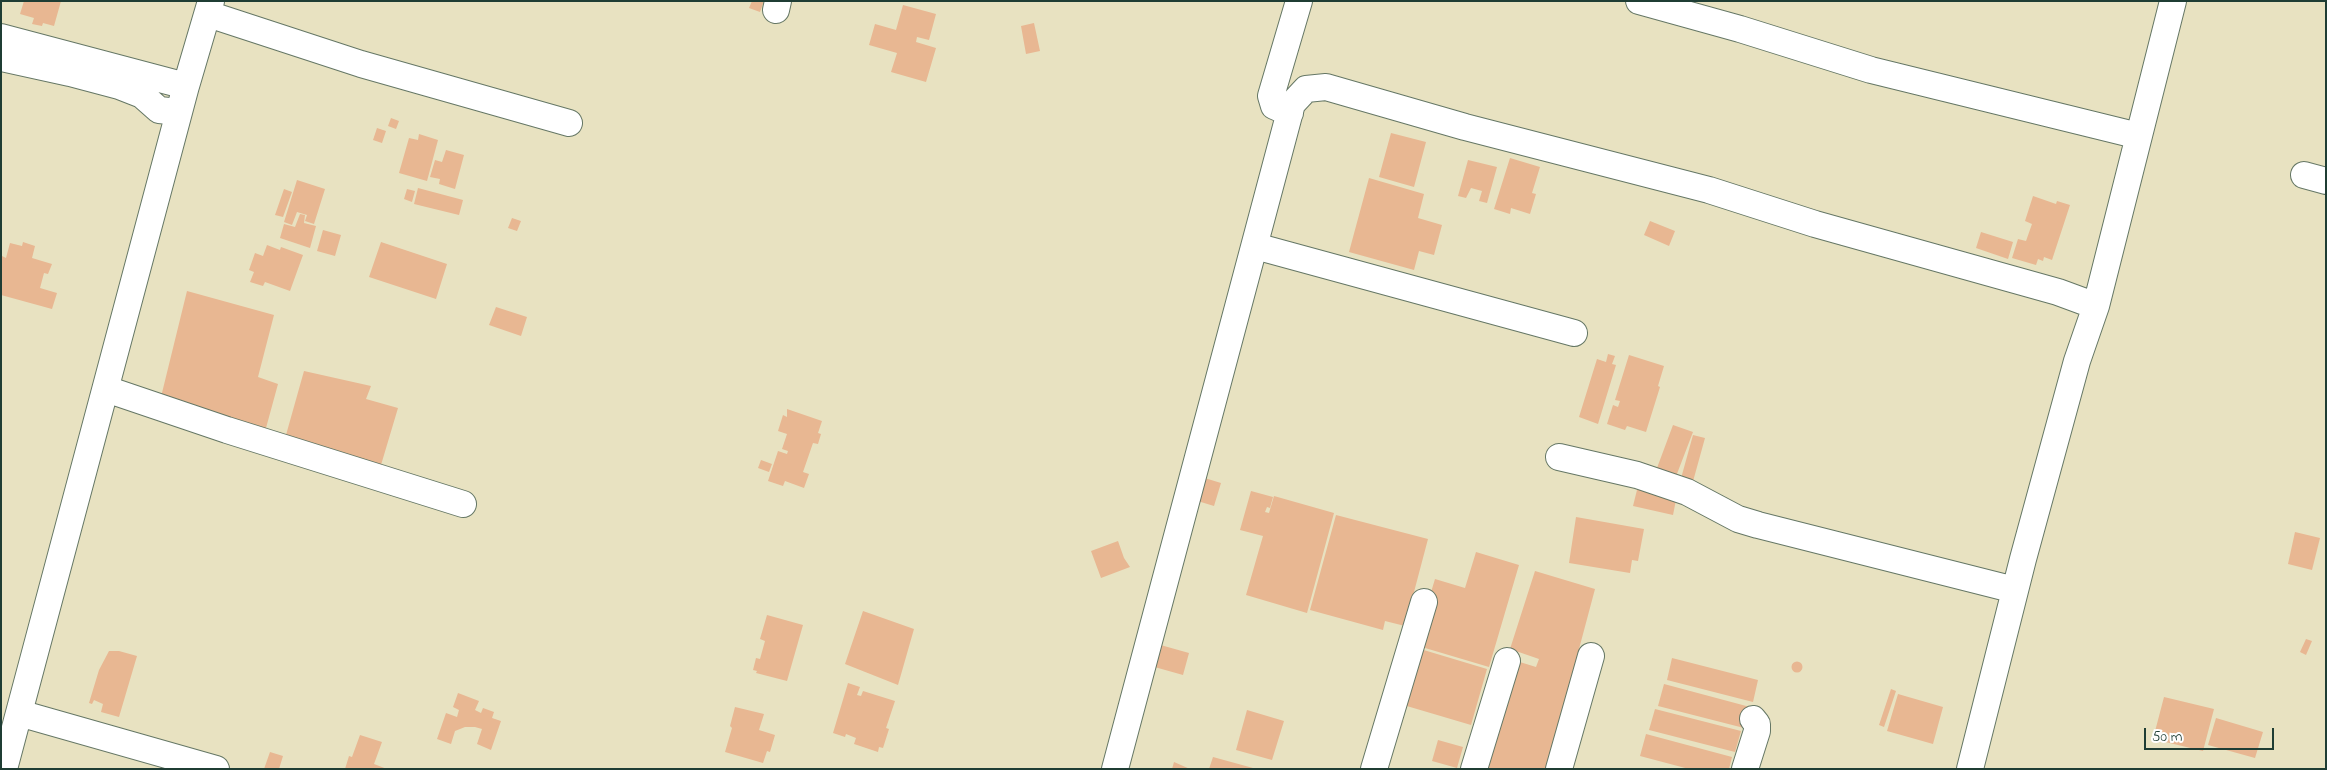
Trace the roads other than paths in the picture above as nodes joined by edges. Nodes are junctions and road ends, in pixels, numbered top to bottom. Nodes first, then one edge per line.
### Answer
1 (1298, 1) edge
2 (1639, 1) edge
3 (2173, 1) edge
4 (210, 8) edge
5 (1, 37) edge
6 (1, 58) edge
7 (186, 86) junction
8 (179, 112) junction
9 (1290, 113) junction
10 (569, 123) dead end
11 (2139, 136) junction
12 (1255, 246) junction
13 (2096, 306) junction
14 (1574, 333) dead end
15 (106, 389) junction
16 (1559, 457) dead end
17 (463, 504) dead end
18 (2015, 590) junction
19 (1424, 602) dead end
20 (1591, 656) dead end
21 (1507, 661) dead end
22 (19, 713) junction
23 (1753, 719) dead end
24 (4, 769) edge
25 (216, 769) edge
26 (1115, 769) edge
27 (1374, 769) edge
28 (1474, 769) edge
29 (1559, 769) edge
30 (1746, 769) edge
31 (1970, 769) edge

1 - 9 street
2 - 11 street
3 - 11 street
4 - 7 street
4 - 10 street
5 - 7 street
6 - 8 street
7 - 8 street
8 - 15 street
9 - 12 street
9 - 13 street
11 - 13 street
12 - 14 street
12 - 26 street
13 - 18 street
15 - 17 street
15 - 22 street
16 - 18 street
18 - 31 street
19 - 27 street
20 - 29 street
21 - 28 street
22 - 24 street
22 - 25 street
23 - 30 street

